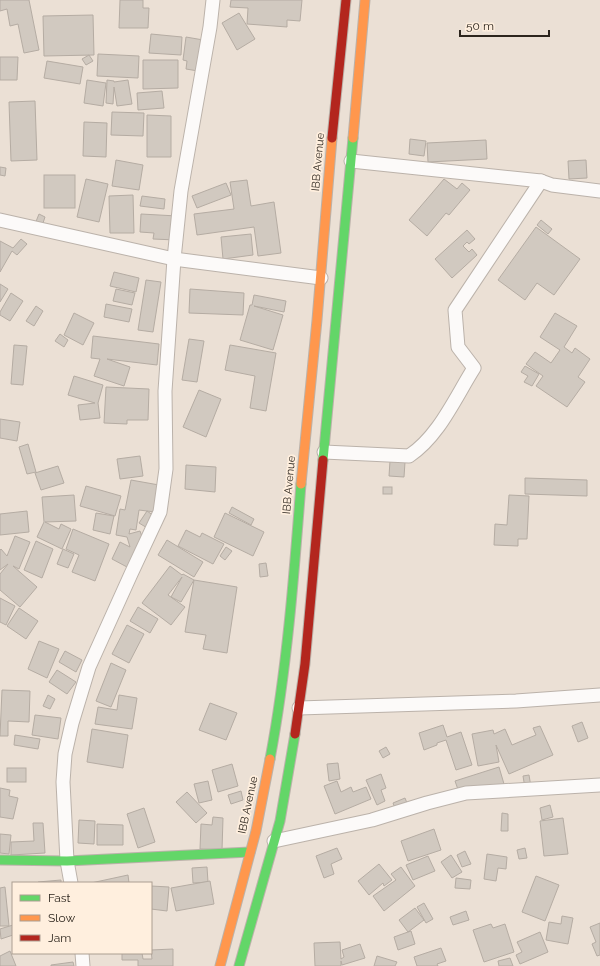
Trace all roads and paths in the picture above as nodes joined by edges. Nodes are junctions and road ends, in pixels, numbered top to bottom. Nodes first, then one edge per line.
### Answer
1 (213, 0) edge
2 (346, 0) edge
3 (365, 0) edge
4 (351, 161) junction
5 (541, 180) junction
6 (600, 191) edge
7 (0, 220) edge
8 (174, 259) junction
9 (321, 278) junction
10 (324, 452) junction
11 (600, 695) edge
12 (299, 708) junction
13 (600, 785) edge
14 (274, 841) junction
15 (250, 852) junction
16 (0, 860) edge
17 (67, 861) junction
18 (71, 882) edge
19 (82, 954) edge
20 (83, 966) edge
21 (220, 966) edge
22 (239, 966) edge

1 - 8 street
2 - 9 main road, IBB Avenue
3 - 4 main road
4 - 5 street
4 - 10 main road
5 - 6 street
5 - 10 street
7 - 8 street
8 - 9 street
8 - 17 street
9 - 15 main road, IBB Avenue
10 - 12 main road
11 - 12 street
12 - 14 main road
13 - 14 street
14 - 22 main road
15 - 17 main road
15 - 21 main road, IBB Avenue
16 - 17 main road
17 - 18 street
19 - 20 street

